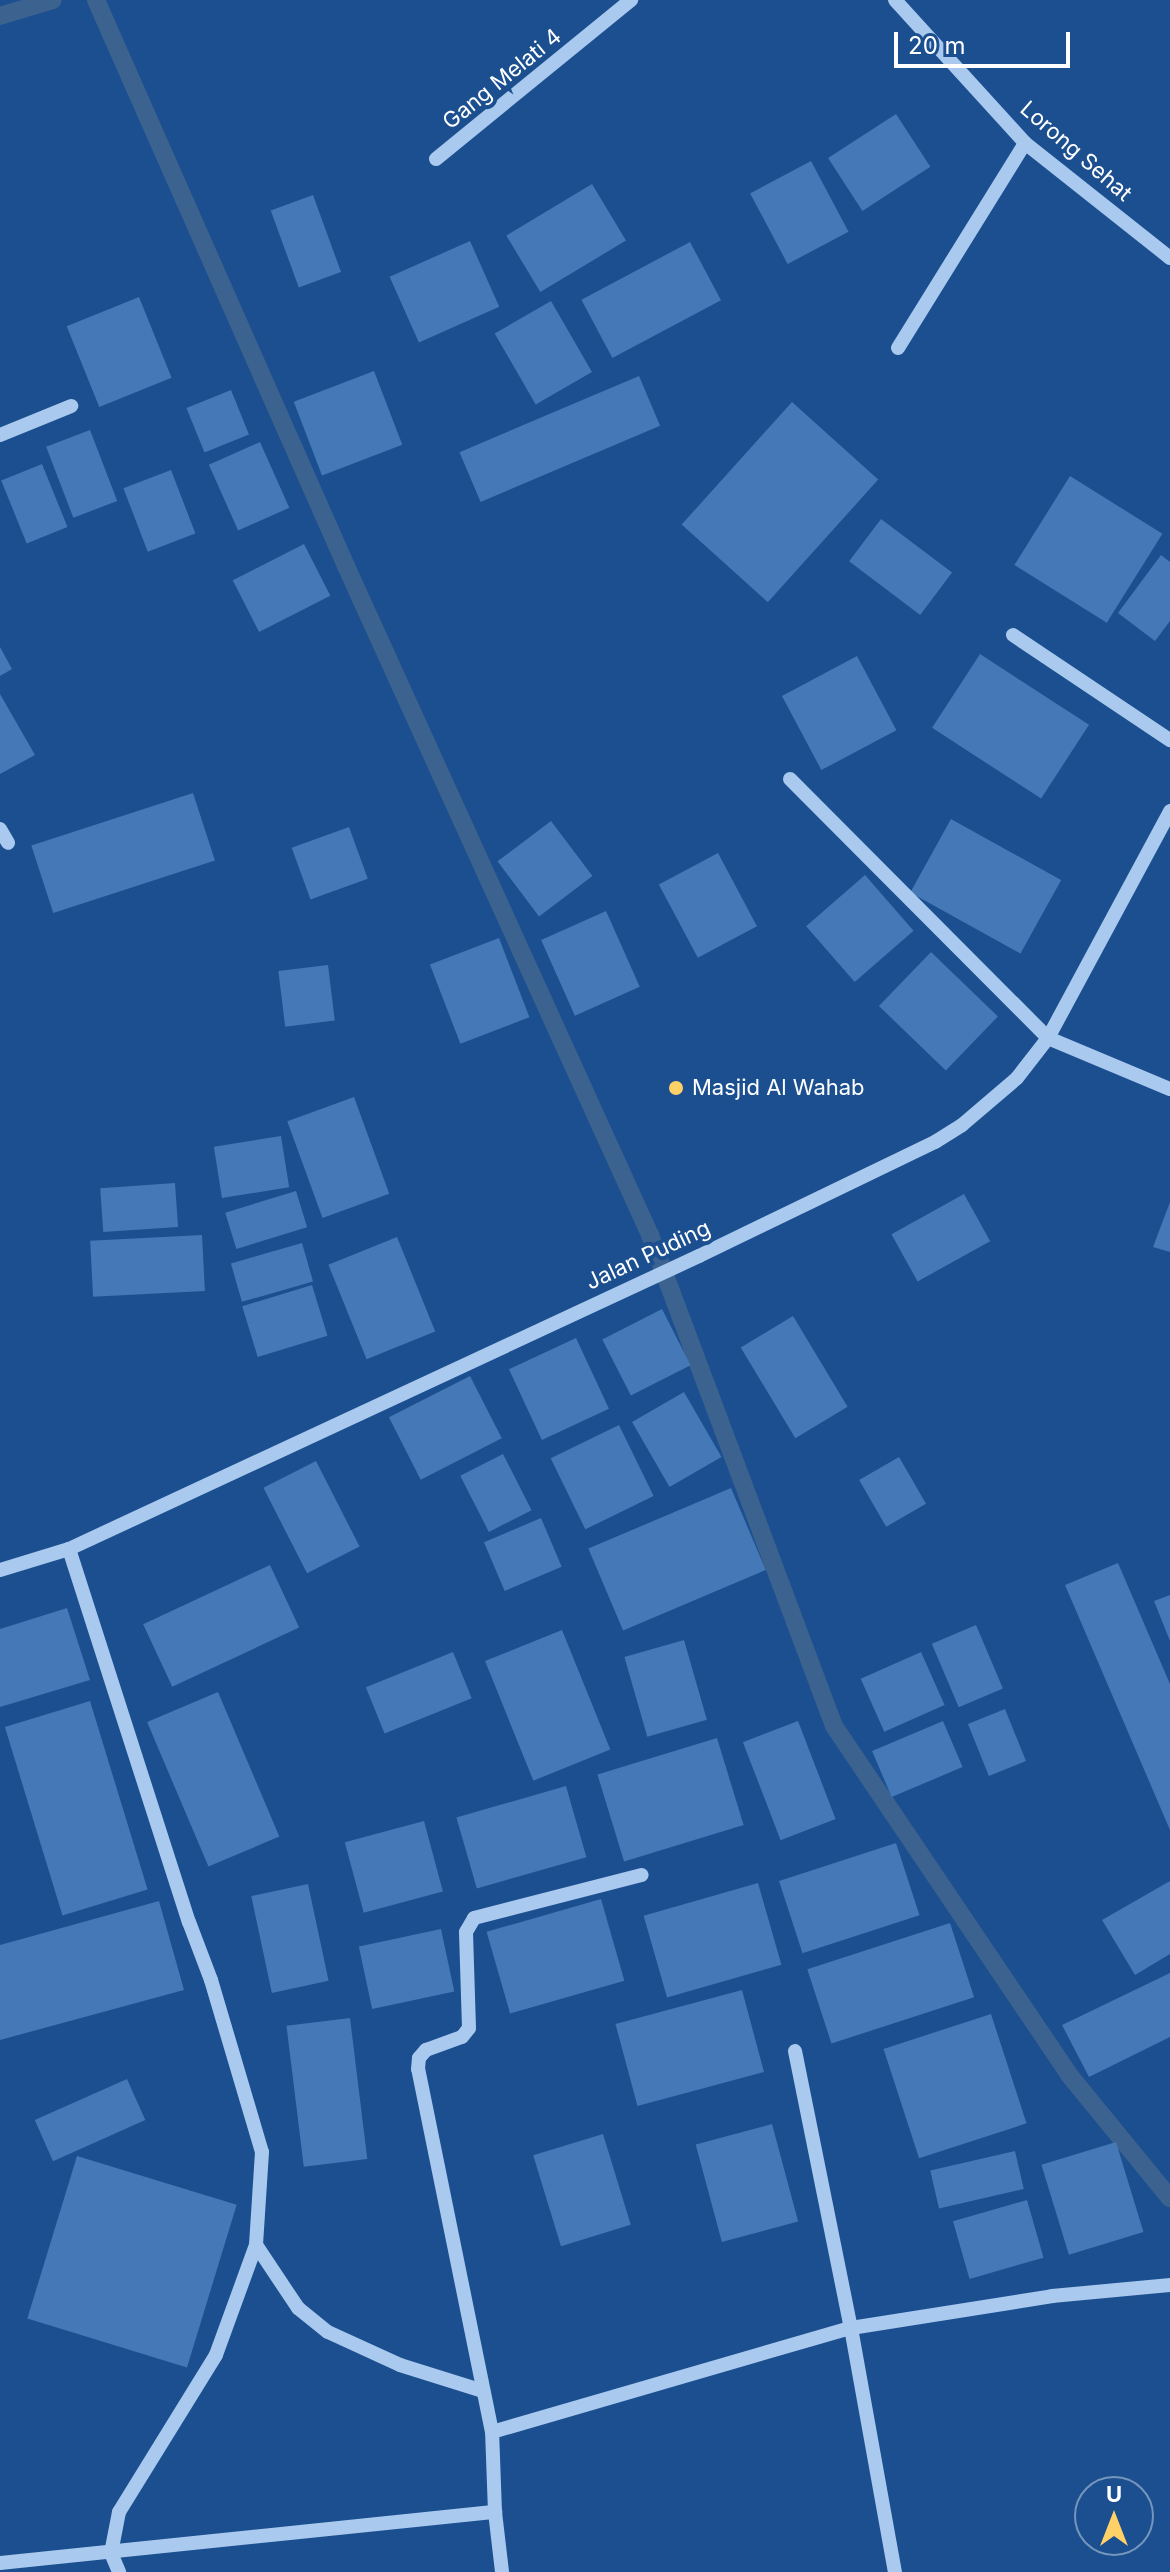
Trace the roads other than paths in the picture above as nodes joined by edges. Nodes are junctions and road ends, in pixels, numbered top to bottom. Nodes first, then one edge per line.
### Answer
1 (631, 0) edge
2 (902, 2) edge
3 (1025, 143) junction
4 (436, 159) dead end
5 (1170, 258) edge
6 (898, 348) dead end
7 (71, 406) dead end
8 (0, 435) edge
9 (1013, 635) dead end
10 (1170, 740) edge
11 (790, 779) dead end
12 (1170, 811) edge
13 (0, 829) edge
14 (8, 843) dead end
15 (1048, 1038) junction
16 (1170, 1089) edge
17 (69, 1549) junction
18 (0, 1570) edge
19 (642, 1875) dead end
20 (795, 2051) dead end
21 (256, 2245) junction
22 (1170, 2285) edge
23 (851, 2328) junction
24 (483, 2391) junction
25 (492, 2432) junction
26 (495, 2512) junction
27 (111, 2553) junction
28 (0, 2563) edge
29 (119, 2572) edge
30 (502, 2572) edge
31 (895, 2572) edge

1 - 4 street, Gang Melati 4
2 - 3 street, Lorong Sehat
3 - 5 street, Lorong Sehat
3 - 6 street
7 - 8 street
9 - 10 street
11 - 15 street
12 - 15 street, Jalan Puding
13 - 14 street
15 - 16 street
15 - 17 street, Jalan Puding
17 - 18 street, Jalan Puding
17 - 21 street
19 - 24 street
20 - 23 street
21 - 24 street
21 - 27 street
22 - 23 street
23 - 25 street
23 - 31 street
24 - 25 street
25 - 26 street
26 - 27 street
26 - 30 street
27 - 28 street
27 - 29 street

